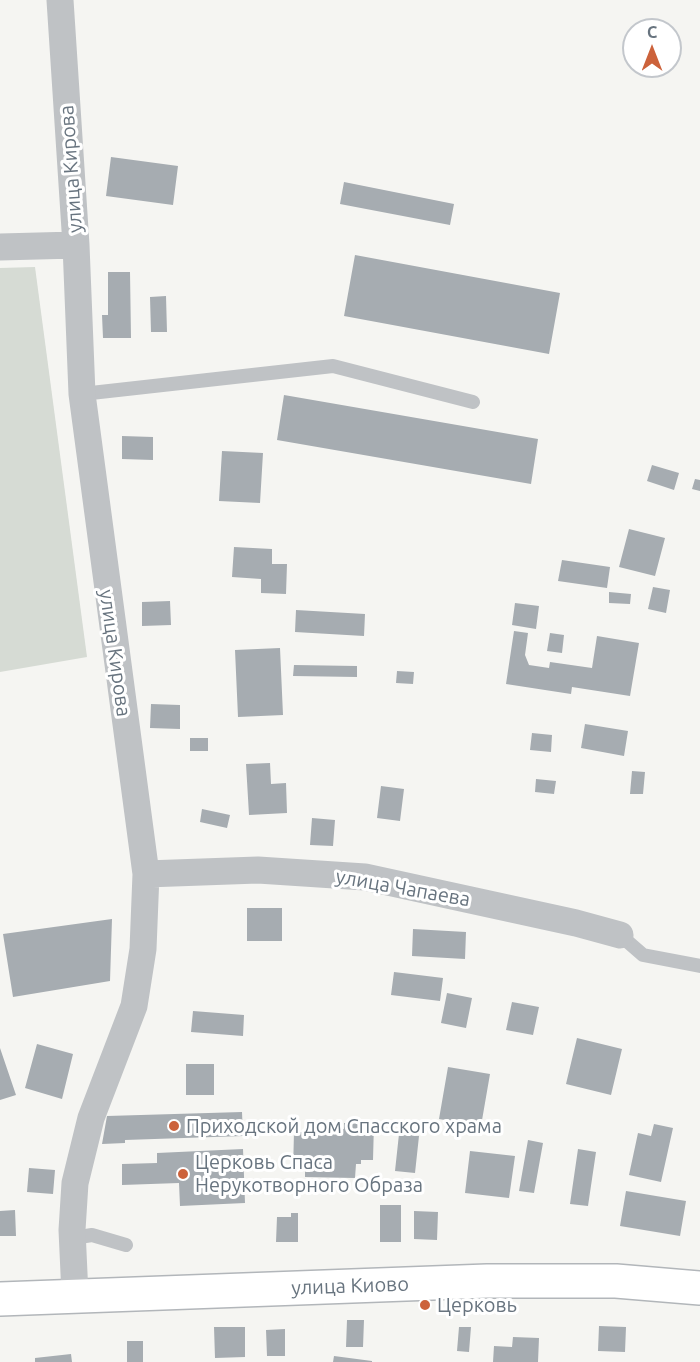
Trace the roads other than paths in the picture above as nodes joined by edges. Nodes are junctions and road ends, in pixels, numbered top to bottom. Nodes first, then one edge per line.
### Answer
1 (60, 0) edge
2 (76, 245) junction
3 (0, 248) edge
4 (82, 394) junction
5 (473, 402) dead end
6 (146, 874) junction
7 (620, 936) joint
8 (700, 966) edge
9 (73, 1238) junction
10 (126, 1245) dead end
11 (700, 1288) edge
12 (75, 1295) junction
13 (0, 1299) edge

1 - 2 street, улица Кирова
2 - 3 street
2 - 4 street, улица Кирова
4 - 5 lane
4 - 6 street, улица Кирова
6 - 7 street, улица Чапаева
6 - 9 street, улица Кирова
7 - 8 lane
9 - 10 lane
9 - 12 street, улица Кирова
11 - 12 main road, улица Киово
12 - 13 main road, улица Киово

